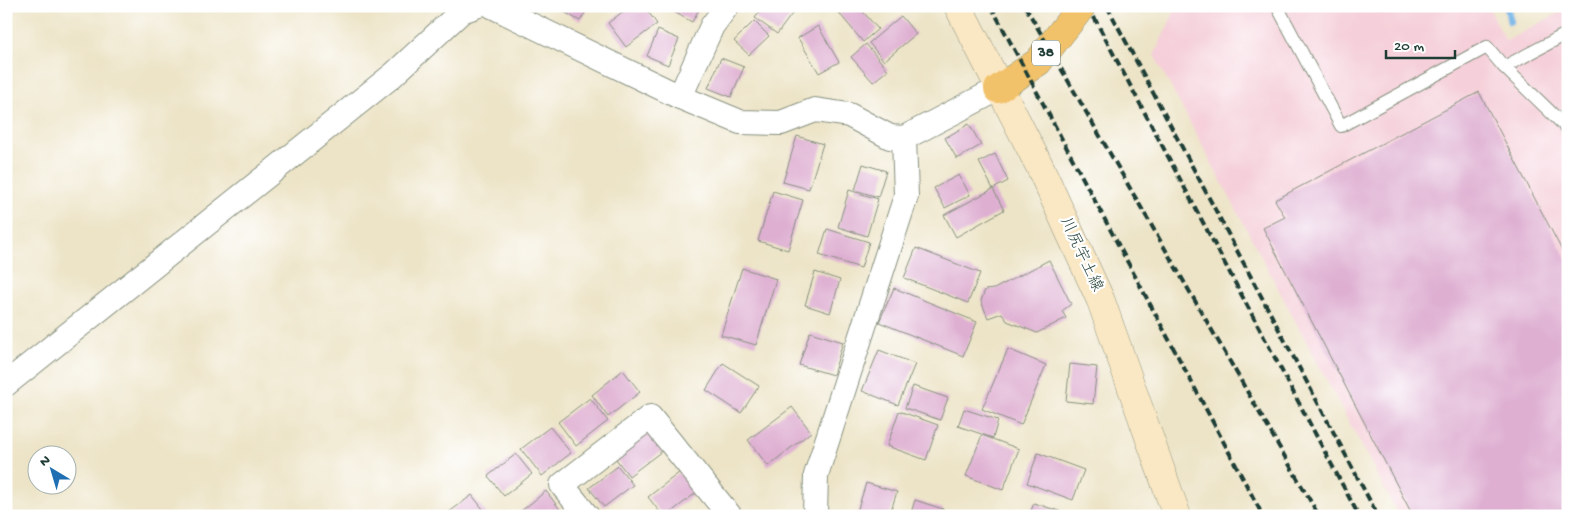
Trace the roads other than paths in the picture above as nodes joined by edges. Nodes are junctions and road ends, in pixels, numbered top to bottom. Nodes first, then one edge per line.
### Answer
1 (492, 6) edge
2 (727, 6) edge
3 (958, 6) edge
4 (1082, 6) edge
5 (1277, 6) edge
6 (465, 8) edge
7 (1568, 33) edge
8 (1504, 67) junction
9 (998, 89) junction
10 (680, 97) junction
11 (1568, 129) edge
12 (904, 138) junction
13 (6, 384) edge
14 (587, 516) edge
15 (730, 516) edge
16 (815, 516) edge
17 (1177, 516) edge

1 - 10 street
2 - 10 street
3 - 9 main road, 川尻宇土線
4 - 9 main road, 38
5 - 8 lane
6 - 13 street
7 - 8 lane
8 - 11 lane
9 - 12 street
9 - 17 main road, 川尻宇土線
10 - 12 street
12 - 16 street
14 - 15 street

